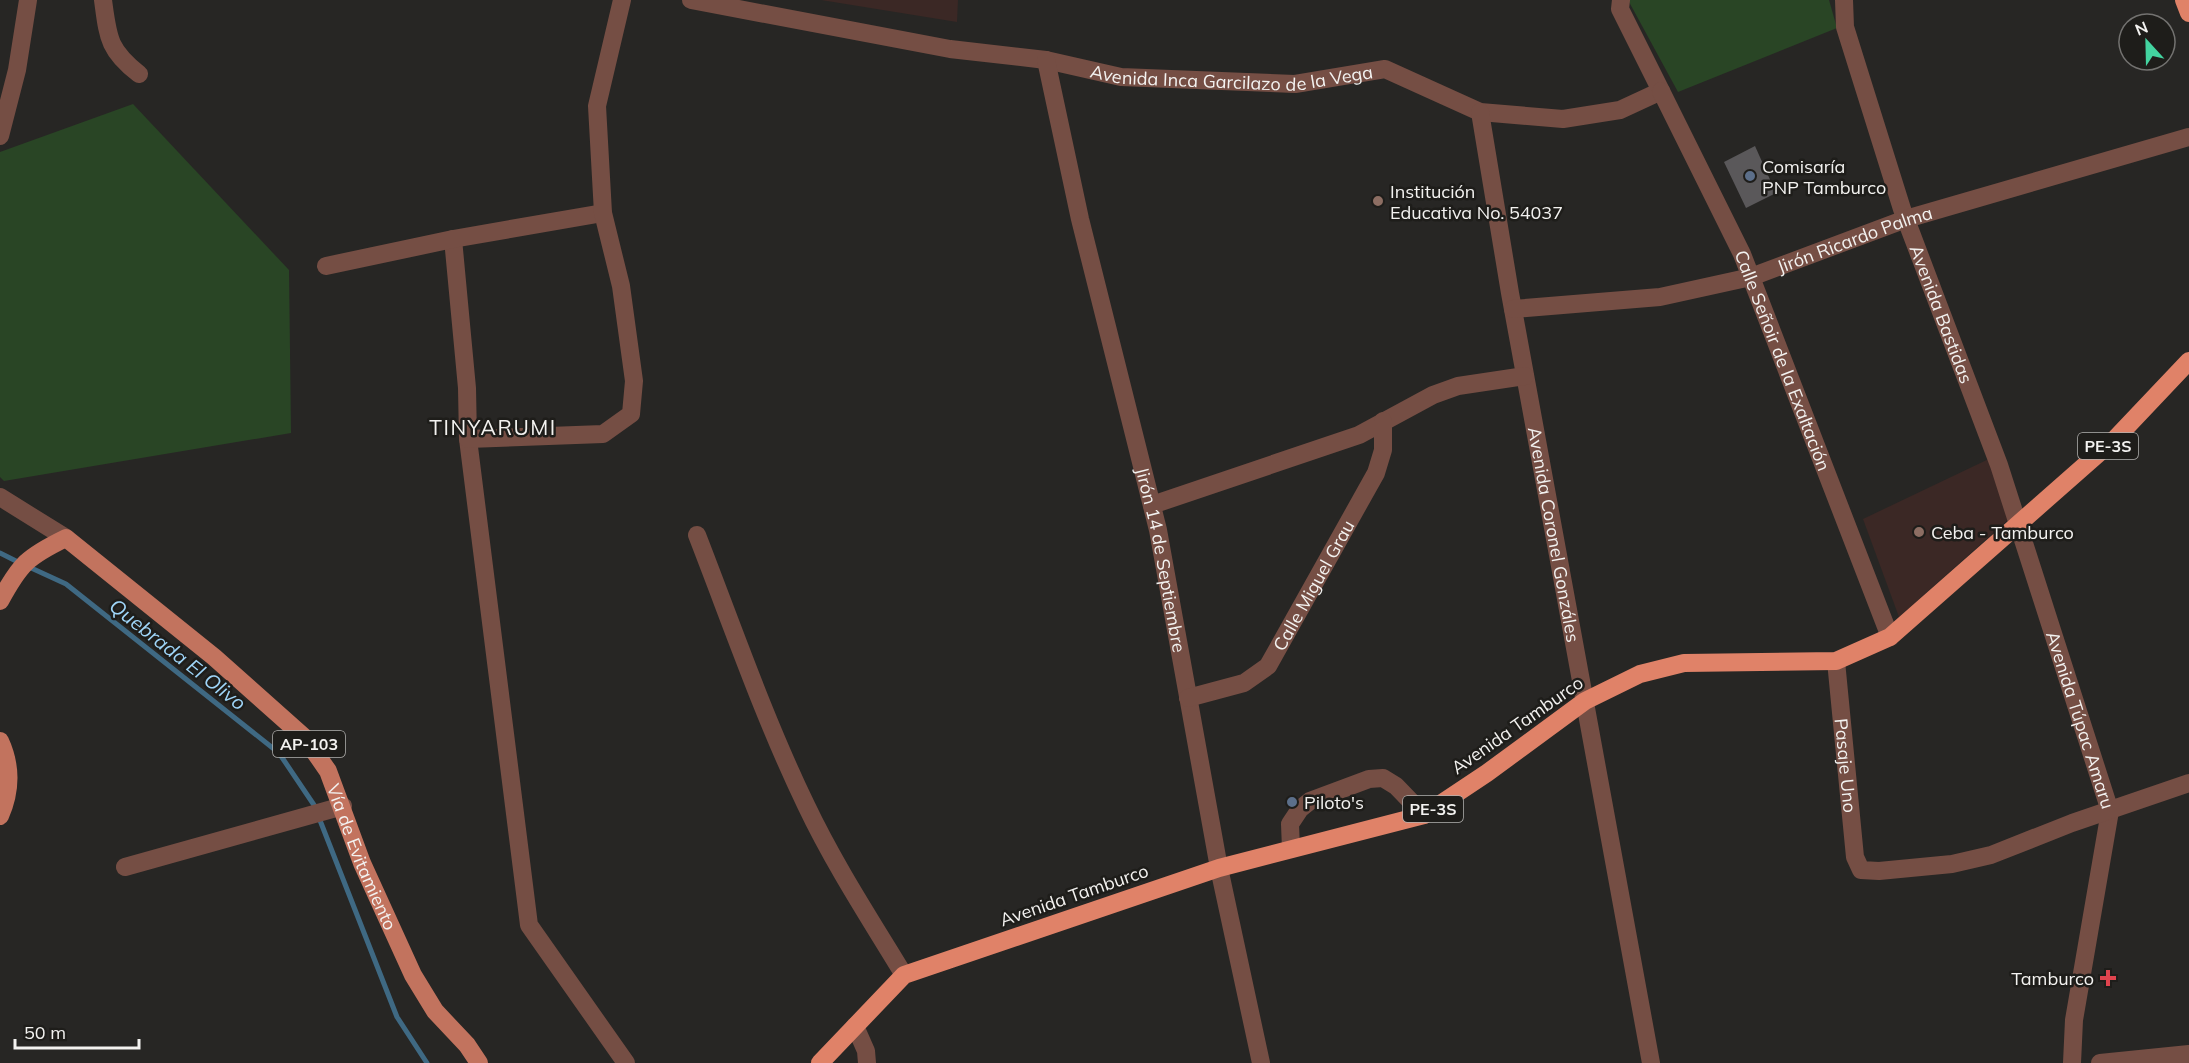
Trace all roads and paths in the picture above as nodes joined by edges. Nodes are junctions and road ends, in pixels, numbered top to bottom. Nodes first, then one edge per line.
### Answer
1 (28, 0) edge
2 (103, 0) edge
3 (622, 0) edge
4 (691, 0) edge
5 (1621, 0) edge
6 (1844, 0) edge
7 (2184, 0) edge
8 (2189, 13) edge
9 (1046, 60) junction
10 (139, 74) dead end
11 (1661, 91) junction
12 (1479, 112) junction
13 (0, 136) edge
14 (2189, 137) edge
15 (603, 213) junction
16 (1906, 219) junction
17 (453, 239) junction
18 (326, 266) dead end
19 (1751, 277) junction
20 (1513, 309) junction
21 (2189, 361) edge
22 (1525, 376) junction
23 (1383, 421) junction
24 (468, 439) junction
25 (0, 497) edge
26 (1152, 506) junction
27 (2019, 523) junction
28 (697, 535) dead end
29 (66, 538) junction
30 (0, 601) edge
31 (1890, 637) junction
32 (1836, 661) junction
33 (1188, 698) junction
34 (1585, 701) junction
35 (0, 741) edge
36 (2189, 783) edge
37 (343, 806) junction
38 (2110, 811) junction
39 (1424, 815) junction
40 (0, 816) edge
41 (1291, 849) junction
42 (125, 867) dead end
43 (1219, 868) junction
44 (904, 975) junction
45 (855, 1026) junction
46 (2189, 1054) edge
47 (479, 1063) edge
48 (626, 1063) edge
49 (820, 1063) edge
50 (867, 1063) edge
51 (1261, 1063) edge
52 (1651, 1063) edge
53 (2072, 1063) edge
54 (2100, 1063) edge

1 - 13 street
2 - 10 street
3 - 15 street
4 - 9 street, Avenida Inca Garcilazo de la Vega
5 - 11 street
6 - 16 street, Avenida Bastidas
7 - 8 highway
9 - 12 street, Avenida Inca Garcilazo de la Vega
9 - 26 street, Jirón 14 de Septiembre
11 - 12 street, Avenida Inca Garcilazo de la Vega
11 - 19 street, Calle Señoir de la Exaltación
12 - 20 street, Avenida Coronel Gonzáles
14 - 16 street, Jirón Ricardo Palma
15 - 17 street
15 - 24 street
16 - 19 street, Jirón Ricardo Palma
16 - 27 street, Avenida Bastidas
17 - 18 street
17 - 24 street
19 - 20 street, Jirón Ricardo Palma
19 - 31 street, Calle Señoir de la Exaltación
20 - 22 street, Avenida Coronel Gonzáles
21 - 27 highway, Avenida Tamburco / PE-3S
22 - 23 street
22 - 34 street, Avenida Coronel Gonzáles
23 - 26 street
23 - 33 street, Calle Miguel Grau
24 - 48 street
25 - 29 street
26 - 33 street, Jirón 14 de Septiembre
27 - 31 highway, Avenida Tamburco / PE-3S
27 - 38 street, Avenida Túpac Amaru
28 - 44 street
29 - 30 main road
29 - 37 main road, Vía de Evitamiento / AP-103
31 - 32 highway, Avenida Tamburco / PE-3S
32 - 34 highway, Avenida Tamburco / PE-3S
32 - 38 street, Pasaje Uno
33 - 43 street, Jirón 14 de Septiembre
34 - 39 highway, Avenida Tamburco / PE-3S
34 - 52 street, Avenida Coronel Gonzáles
35 - 40 main road
36 - 38 street
37 - 42 street
37 - 47 main road, Vía de Evitamiento / AP-103
38 - 53 street, Avenida Túpac Amaru
39 - 41 highway, Avenida Tamburco / PE-3S
39 - 41 street
41 - 43 highway, Avenida Tamburco / PE-3S
43 - 44 highway, Avenida Tamburco / PE-3S
43 - 51 street, Jirón 14 de Septiembre
44 - 45 highway, Avenida Tamburco / PE-3S
45 - 49 highway, Avenida Tamburco / PE-3S
45 - 50 street
46 - 54 street

